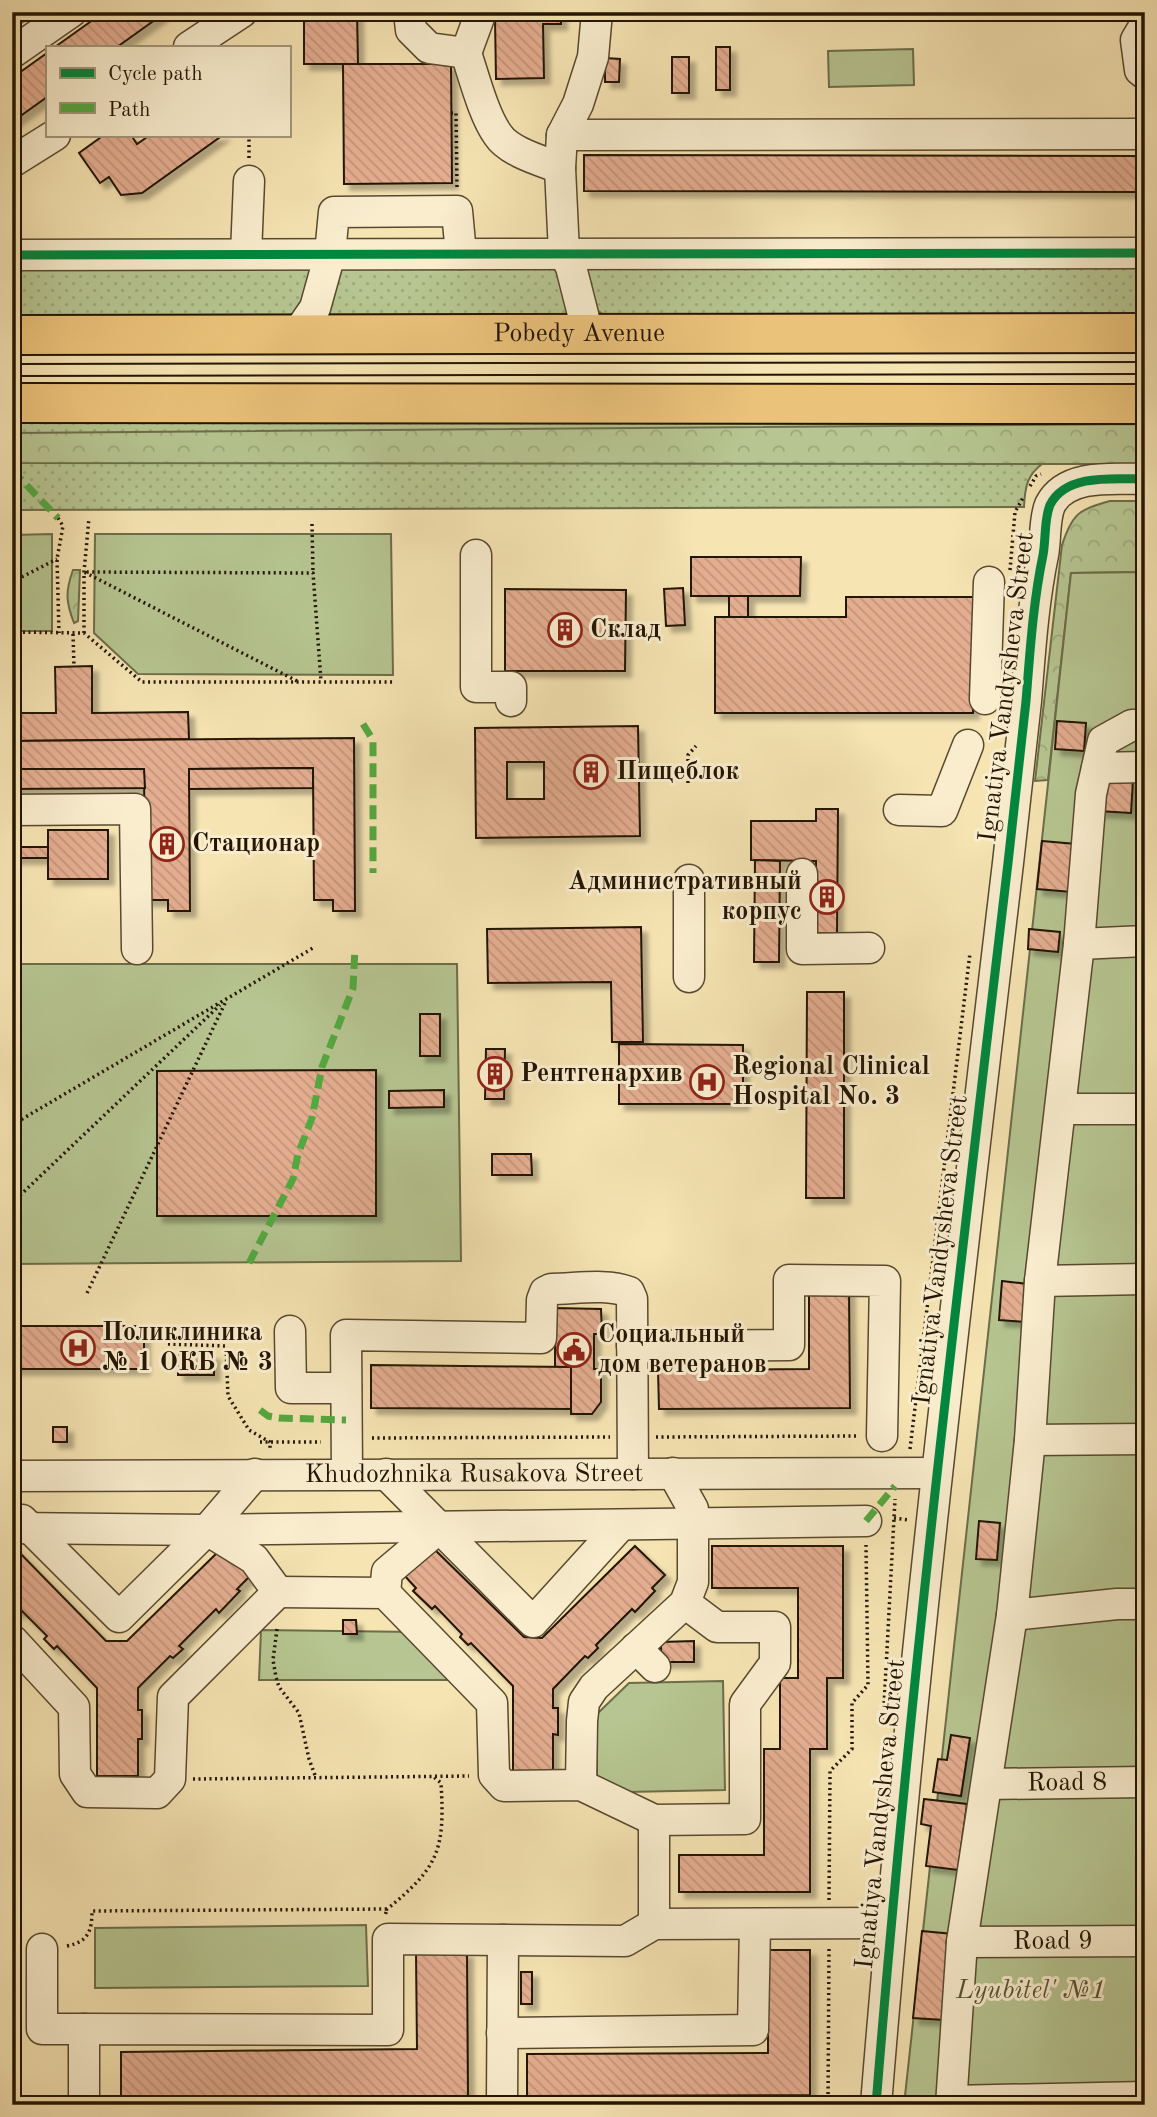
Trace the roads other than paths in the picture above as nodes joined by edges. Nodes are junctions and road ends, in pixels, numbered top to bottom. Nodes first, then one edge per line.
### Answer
1 (71, 12) edge
2 (242, 12) edge
3 (409, 12) edge
4 (481, 12) edge
5 (597, 12) edge
6 (1145, 25) edge
7 (191, 46) edge
8 (12, 53) edge
9 (466, 54) junction
10 (1145, 74) edge
11 (1145, 134) edge
12 (562, 135) junction
13 (53, 136) edge
14 (12, 162) edge
15 (560, 168) junction
16 (248, 181) dead end
17 (564, 253) junction
18 (1145, 253) edge
19 (246, 254) junction
20 (330, 254) junction
21 (461, 254) junction
22 (12, 255) edge
23 (1145, 333) edge
24 (298, 334) junction
25 (588, 334) junction
26 (12, 335) edge
27 (12, 403) edge
28 (1145, 404) edge
29 (1145, 479) edge
30 (476, 555) dead end
31 (989, 582) dead end
32 (985, 699) dead end
33 (511, 701) dead end
34 (1145, 725) edge
35 (968, 745) dead end
36 (1100, 754) junction
37 (1145, 767) edge
38 (12, 810) edge
39 (899, 810) dead end
40 (802, 874) dead end
41 (689, 880) dead end
42 (1145, 941) edge
43 (1079, 944) junction
44 (869, 948) dead end
45 (137, 949) dead end
46 (688, 978) dead end
47 (1061, 1108) junction
48 (1145, 1109) edge
49 (1145, 1279) edge
50 (1040, 1281) junction
51 (290, 1331) dead end
52 (632, 1346) junction
53 (346, 1388) junction
54 (882, 1436) road end
55 (1145, 1439) edge
56 (1030, 1440) junction
57 (673, 1473) junction
58 (936, 1473) junction
59 (262, 1474) junction
60 (347, 1474) junction
61 (386, 1474) junction
62 (633, 1474) junction
63 (12, 1476) edge
64 (866, 1521) road end
65 (693, 1524) junction
66 (621, 1525) junction
67 (16, 1527) edge
68 (439, 1528) junction
69 (207, 1530) junction
70 (385, 1594) junction
71 (685, 1603) junction
72 (1145, 1604) edge
73 (280, 1606) junction
74 (1012, 1615) junction
75 (12, 1640) edge
76 (1145, 1782) edge
77 (988, 1784) junction
78 (581, 1785) junction
79 (654, 1820) junction
80 (890, 1923) junction
81 (654, 1924) junction
82 (755, 1924) junction
83 (503, 1940) junction
84 (1145, 1941) edge
85 (962, 1942) junction
86 (42, 1949) road end
87 (84, 2029) junction
88 (502, 2033) junction
89 (1145, 2097) edge
90 (951, 2103) edge
91 (84, 2105) edge
92 (502, 2105) edge
93 (876, 2105) edge

1 - 8 street
2 - 7 street
3 - 9 street
4 - 9 street
5 - 12 street
6 - 10 street
9 - 15 street
11 - 12 street
12 - 15 street
13 - 14 street
15 - 17 street
16 - 19 street
17 - 18 street
17 - 21 street
17 - 25 street
19 - 20 street
19 - 22 street
20 - 21 street
20 - 21 street
20 - 24 street
23 - 25 main road, Pobedy Avenue
24 - 25 main road, Pobedy Avenue
24 - 26 main road, Pobedy Avenue
27 - 28 main road
29 - 58 street, Ignatiya Vandysheva Street
30 - 33 street
31 - 32 street
34 - 36 street
35 - 39 street
36 - 37 street
36 - 43 street
38 - 45 street
40 - 44 street
41 - 46 street
42 - 43 street
43 - 47 street
47 - 48 street
47 - 50 street
49 - 50 street
50 - 56 street
51 - 53 street
52 - 53 street
52 - 54 street
52 - 62 street
53 - 60 street
55 - 56 street
56 - 74 street
57 - 58 street, Khudozhnika Rusakova Street
57 - 62 street, Khudozhnika Rusakova Street
57 - 65 street
58 - 80 street, Ignatiya Vandysheva Street
59 - 60 street, Khudozhnika Rusakova Street
59 - 63 street, Khudozhnika Rusakova Street
59 - 69 street
60 - 61 street, Khudozhnika Rusakova Street
61 - 62 street, Khudozhnika Rusakova Street
61 - 68 street
64 - 65 street
65 - 66 street
65 - 71 street
66 - 68 street
66 - 68 street
67 - 69 street
67 - 69 street
68 - 69 street
68 - 70 street
69 - 73 street
70 - 73 street
70 - 78 street
71 - 78 street
71 - 79 street
72 - 74 street
73 - 75 street
74 - 77 street
76 - 77 street, Road 8
77 - 85 street
78 - 79 street
79 - 81 street
80 - 82 street
80 - 93 street, Ignatiya Vandysheva Street
81 - 82 street
81 - 83 street
82 - 88 street
83 - 87 street
83 - 88 street
84 - 85 street, Road 9
85 - 90 street
86 - 87 street
87 - 91 street
88 - 92 street
89 - 90 street

